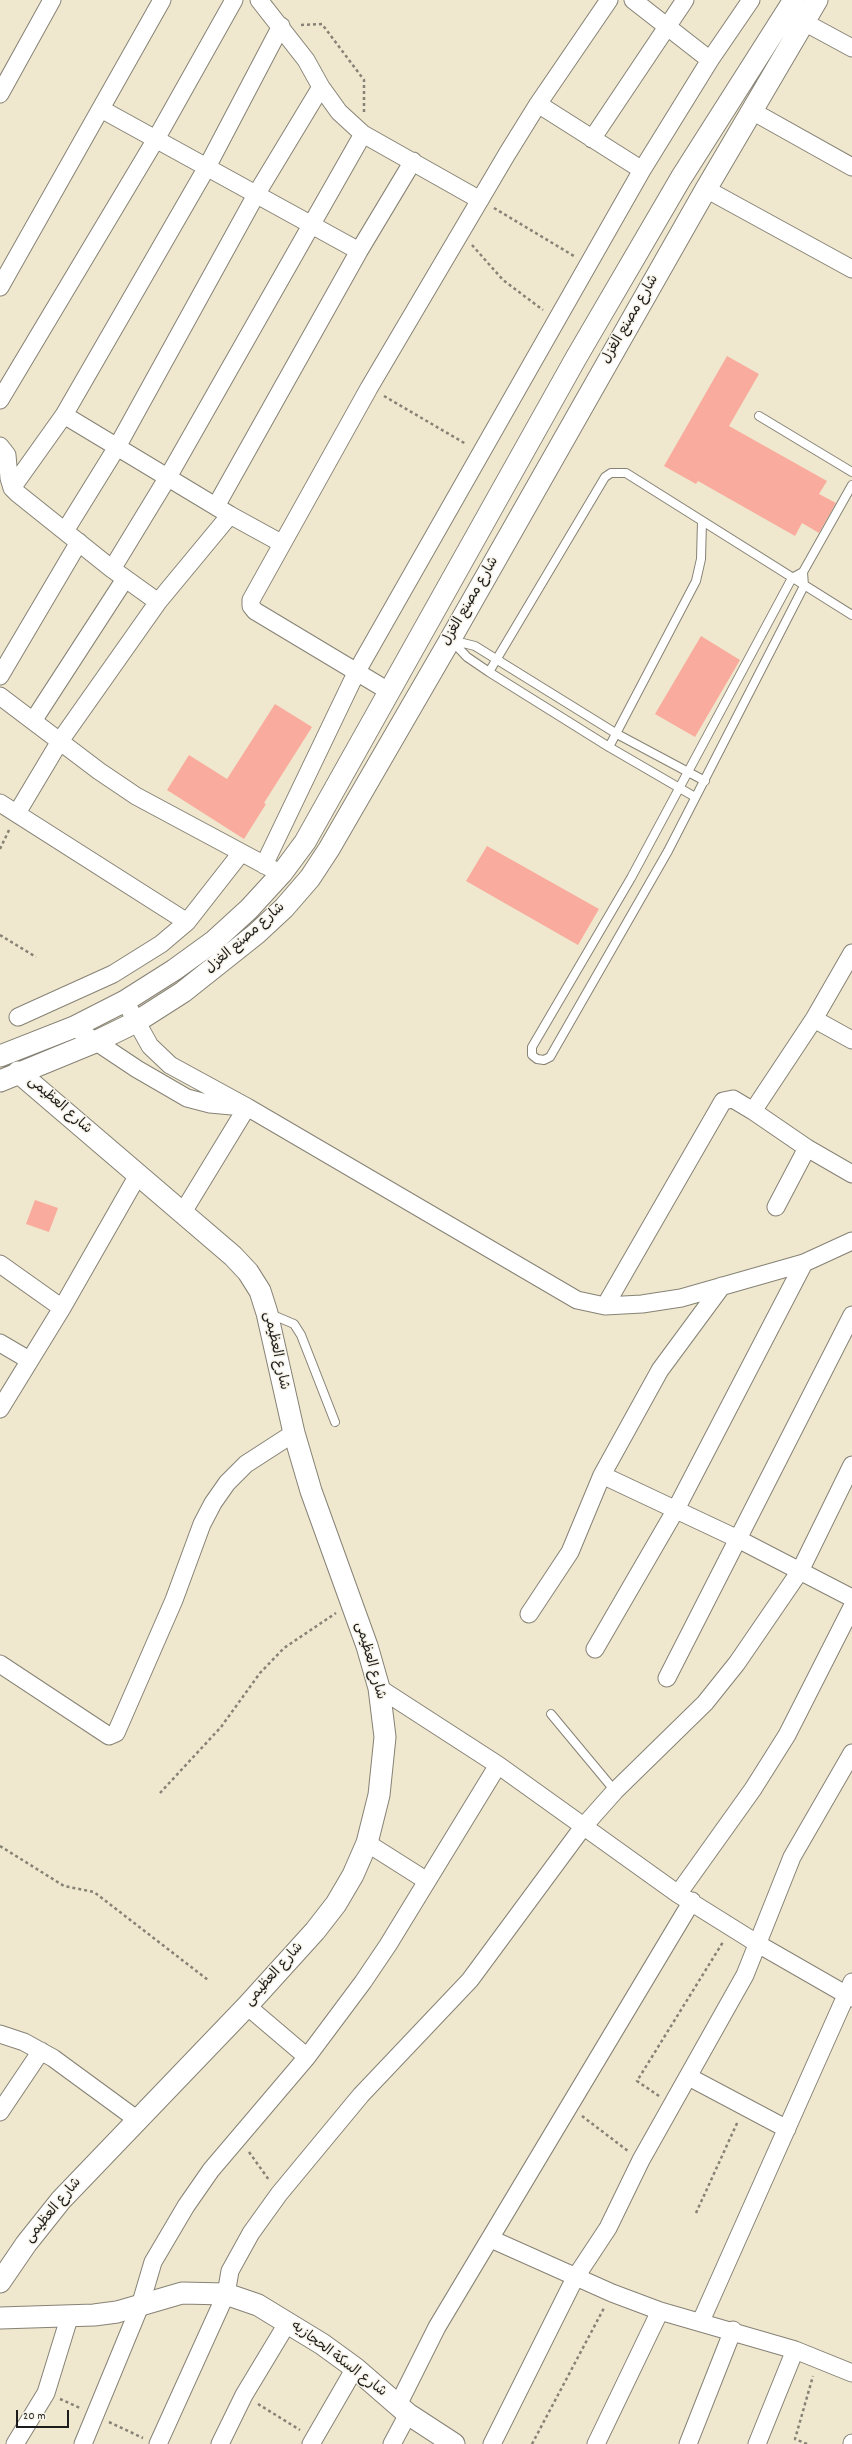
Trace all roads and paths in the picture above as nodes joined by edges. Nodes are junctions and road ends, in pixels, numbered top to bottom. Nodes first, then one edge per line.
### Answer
1 (52, 0) edge
2 (162, 0) edge
3 (234, 0) edge
4 (259, 0) edge
5 (609, 0) edge
6 (633, 0) edge
7 (685, 0) edge
8 (751, 0) edge
9 (794, 0) edge
10 (817, 0) edge
11 (804, 22) junction
12 (281, 26) junction
13 (667, 29) junction
14 (852, 48) edge
15 (710, 60) junction
16 (321, 88) junction
17 (0, 94) edge
18 (538, 104) junction
19 (101, 109) junction
20 (752, 111) junction
21 (363, 134) junction
22 (156, 139) junction
23 (592, 139) junction
24 (413, 161) junction
25 (207, 167) junction
26 (852, 167) edge
27 (642, 170) junction
28 (706, 189) junction
29 (257, 193) junction
30 (480, 200) junction
31 (311, 224) junction
32 (461, 233) junction
33 (359, 251) junction
34 (589, 264) junction
35 (852, 269) edge
36 (0, 287) edge
37 (556, 320) junction
38 (576, 358) junction
39 (602, 372) junction
40 (369, 388) junction
41 (0, 400) edge
42 (64, 415) junction
43 (759, 416) dead end
44 (0, 446) edge
45 (117, 447) junction
46 (481, 451) junction
47 (852, 472) edge
48 (168, 477) junction
49 (852, 485) edge
50 (7, 486) edge
51 (223, 510) junction
52 (702, 521) junction
53 (65, 530) junction
54 (79, 542) junction
55 (281, 543) junction
56 (803, 572) junction
57 (119, 574) junction
58 (792, 578) junction
59 (804, 586) junction
60 (158, 602) junction
61 (852, 615) edge
62 (426, 626) junction
63 (450, 640) junction
64 (497, 659) junction
65 (357, 671) junction
66 (489, 672) junction
67 (0, 676) edge
68 (390, 692) junction
69 (0, 696) edge
70 (32, 721) junction
71 (617, 734) junction
72 (60, 741) junction
73 (609, 747) junction
74 (688, 772) junction
75 (704, 781) junction
76 (680, 788) junction
77 (695, 797) junction
78 (0, 803) edge
79 (17, 814) junction
80 (0, 849) edge
81 (241, 853) junction
82 (273, 869) junction
83 (187, 922) junction
84 (0, 935) edge
85 (852, 953) edge
86 (36, 957) dead end
87 (125, 1001) junction
88 (18, 1017) dead end
89 (814, 1019) junction
90 (136, 1022) junction
91 (74, 1026) junction
92 (852, 1040) edge
93 (95, 1042) junction
94 (0, 1056) edge
95 (18, 1072) junction
96 (0, 1081) edge
97 (248, 1107) junction
98 (753, 1110) junction
99 (807, 1148) junction
100 (852, 1174) edge
101 (138, 1175) junction
102 (776, 1207) dead end
103 (182, 1212) junction
104 (852, 1242) edge
105 (804, 1263) junction
106 (0, 1264) edge
107 (722, 1286) junction
108 (605, 1306) junction
109 (62, 1308) junction
110 (267, 1313) junction
111 (852, 1314) edge
112 (0, 1343) edge
113 (29, 1360) junction
114 (0, 1409) edge
115 (335, 1422) dead end
116 (294, 1433) junction
117 (852, 1465) edge
118 (602, 1475) junction
119 (675, 1511) junction
120 (738, 1539) junction
121 (800, 1571) junction
122 (852, 1598) edge
123 (351, 1602) junction
124 (852, 1606) edge
125 (529, 1614) dead end
126 (595, 1649) dead end
127 (0, 1664) edge
128 (667, 1678) dead end
129 (380, 1688) junction
130 (551, 1714) dead end
131 (852, 1753) edge
132 (498, 1764) junction
133 (615, 1791) junction
134 (160, 1793) dead end
135 (583, 1827) junction
136 (367, 1843) junction
137 (0, 1846) edge
138 (427, 1881) junction
139 (685, 1898) junction
140 (732, 1928) junction
141 (758, 1944) junction
142 (208, 1980) dead end
143 (850, 1992) edge
144 (248, 2006) junction
145 (0, 2034) edge
146 (41, 2051) junction
147 (307, 2057) junction
148 (689, 2077) junction
149 (672, 2105) junction
150 (745, 2106) junction
151 (570, 2107) junction
152 (0, 2112) edge
153 (139, 2121) junction
154 (787, 2128) junction
155 (238, 2136) junction
156 (641, 2160) junction
157 (279, 2194) junction
158 (696, 2213) dead end
159 (491, 2239) junction
160 (575, 2278) junction
161 (0, 2282) edge
162 (612, 2293) junction
163 (226, 2294) junction
164 (140, 2306) junction
165 (660, 2311) junction
166 (70, 2315) junction
167 (0, 2318) edge
168 (701, 2321) junction
169 (288, 2322) junction
170 (732, 2330) junction
171 (795, 2350) junction
172 (818, 2359) junction
173 (355, 2368) junction
174 (852, 2373) edge
175 (46, 2393) junction
176 (244, 2395) junction
177 (403, 2410) junction
178 (94, 2414) junction
179 (312, 2441) edge
180 (152, 2442) edge
181 (15, 2444) edge
182 (83, 2444) edge
183 (220, 2444) edge
184 (392, 2444) edge
185 (454, 2444) edge
186 (492, 2444) edge
187 (532, 2444) edge
188 (596, 2444) edge
189 (688, 2444) edge
190 (757, 2444) edge
191 (807, 2444) edge

1 - 17 street
2 - 19 street
3 - 22 street
4 - 12 street
5 - 18 street
6 - 13 street
7 - 13 street
8 - 15 street
9 - 38 street, شارع مصنع الغزل
10 - 11 street, شارع مصنع الغزل
11 - 14 street
11 - 20 street, شارع مصنع الغزل
12 - 16 street
12 - 21 path
12 - 25 street
13 - 15 street
13 - 23 street
15 - 27 street
16 - 21 street
16 - 29 street
18 - 23 street
18 - 30 street
19 - 22 street
19 - 36 street
20 - 26 street
20 - 28 street, شارع مصنع الغزل
21 - 24 street
21 - 31 street
22 - 25 street
22 - 41 street
23 - 27 street
24 - 30 street
24 - 33 street
25 - 29 street
25 - 42 street
27 - 34 street
28 - 35 street
28 - 39 street, شارع مصنع الغزل
29 - 31 street
29 - 45 street
30 - 32 street
30 - 34 path
31 - 33 street
31 - 48 street
32 - 37 path
32 - 40 street
33 - 51 street
34 - 37 street
37 - 46 street
38 - 39 street
38 - 62 street, شارع مصنع الغزل
39 - 63 street, شارع مصنع الغزل
40 - 46 path
40 - 55 street
42 - 45 street
42 - 50 street
43 - 47 lane
44 - 50 street
45 - 48 street
45 - 53 street
46 - 65 street
48 - 51 street
48 - 57 street
49 - 56 lane
50 - 53 street
51 - 55 street
51 - 60 street
52 - 58 lane
52 - 64 lane
52 - 71 lane
53 - 54 street
54 - 57 street
54 - 67 street
55 - 65 street
56 - 58 lane
56 - 59 lane
57 - 60 street
57 - 70 street
58 - 59 lane
58 - 74 lane
59 - 61 lane
59 - 75 lane
60 - 72 street
62 - 63 street
62 - 68 street, شارع مصنع الغزل
63 - 64 lane
63 - 66 lane
63 - 90 street, شارع مصنع الغزل
64 - 66 lane
64 - 71 lane
65 - 68 street
65 - 82 street
66 - 73 lane
68 - 82 street, شارع مصنع الغزل
69 - 70 street
70 - 72 street
71 - 73 lane
71 - 74 lane
72 - 79 street
72 - 81 street
73 - 76 lane
74 - 75 lane
74 - 76 lane
75 - 77 lane
76 - 77 lane
76 - 77 lane
78 - 79 street
79 - 80 path
79 - 83 street
81 - 82 street
81 - 83 street
82 - 87 street, شارع مصنع الغزل
83 - 88 street
84 - 86 path
85 - 89 street
87 - 90 street
87 - 91 street, شارع مصنع الغزل
89 - 92 street
89 - 98 street
90 - 93 street, شارع مصنع الغزل
90 - 97 street
91 - 93 street
91 - 94 street, شارع مصنع الغزل
93 - 95 street, شارع مصنع الغزل
93 - 97 street
95 - 96 street, شارع مصنع الغزل
95 - 101 street, شارع العظيمى
97 - 103 street
97 - 108 street
98 - 99 street
98 - 108 street
99 - 100 street
99 - 102 street
101 - 103 street, شارع العظيمى
101 - 109 street
103 - 110 street, شارع العظيمى
104 - 105 street
105 - 107 street
105 - 119 street
106 - 109 street
107 - 108 street
107 - 118 street
109 - 113 street
110 - 115 lane
110 - 116 street, شارع العظيمى
111 - 120 street
112 - 113 street
113 - 114 street
116 - 123 street, شارع العظيمى
116 - 127 street
117 - 121 street
118 - 119 street
118 - 125 street
119 - 120 street
119 - 126 street
120 - 121 street
120 - 128 street
121 - 122 street
121 - 133 street
123 - 129 street, شارع العظيمى
123 - 134 path
124 - 139 street
129 - 132 street
129 - 136 street, شارع العظيمى
130 - 133 lane
131 - 141 street
132 - 135 street
132 - 138 street
133 - 135 street
135 - 139 street
135 - 157 street
136 - 138 street
136 - 144 street, شارع العظيمى
137 - 142 path
138 - 147 street
139 - 140 street
139 - 151 street
140 - 141 street
140 - 149 path
141 - 143 street
141 - 148 street
143 - 154 street
144 - 147 street
144 - 153 street, شارع العظيمى
145 - 146 street
146 - 152 street
146 - 153 street
147 - 155 street
148 - 149 street
148 - 150 street
149 - 156 street
150 - 154 street
150 - 158 path
151 - 156 path
151 - 159 street
153 - 161 street, شارع العظيمى
154 - 168 street
155 - 157 path
155 - 164 street
156 - 160 street
157 - 163 street
159 - 160 street
159 - 177 street
160 - 162 street
160 - 186 street
162 - 165 street
162 - 187 path
163 - 164 street, شارع السكة الحجازيه
163 - 169 street, شارع السكة الحجازيه
163 - 180 street
164 - 166 street, شارع السكة الحجازيه
164 - 178 street
165 - 168 street
165 - 188 street
166 - 167 street, شارع السكة الحجازيه
166 - 175 street
168 - 170 street
169 - 173 street, شارع السكة الحجازيه
169 - 176 street
170 - 171 street
170 - 189 street
171 - 172 street
171 - 190 street
172 - 174 street
172 - 191 path
173 - 177 street, شارع السكة الحجازيه
173 - 179 street
175 - 178 path
175 - 181 street
176 - 179 path
176 - 183 street
177 - 184 street
177 - 185 street, شارع السكة الحجازيه
178 - 180 path
178 - 182 street

